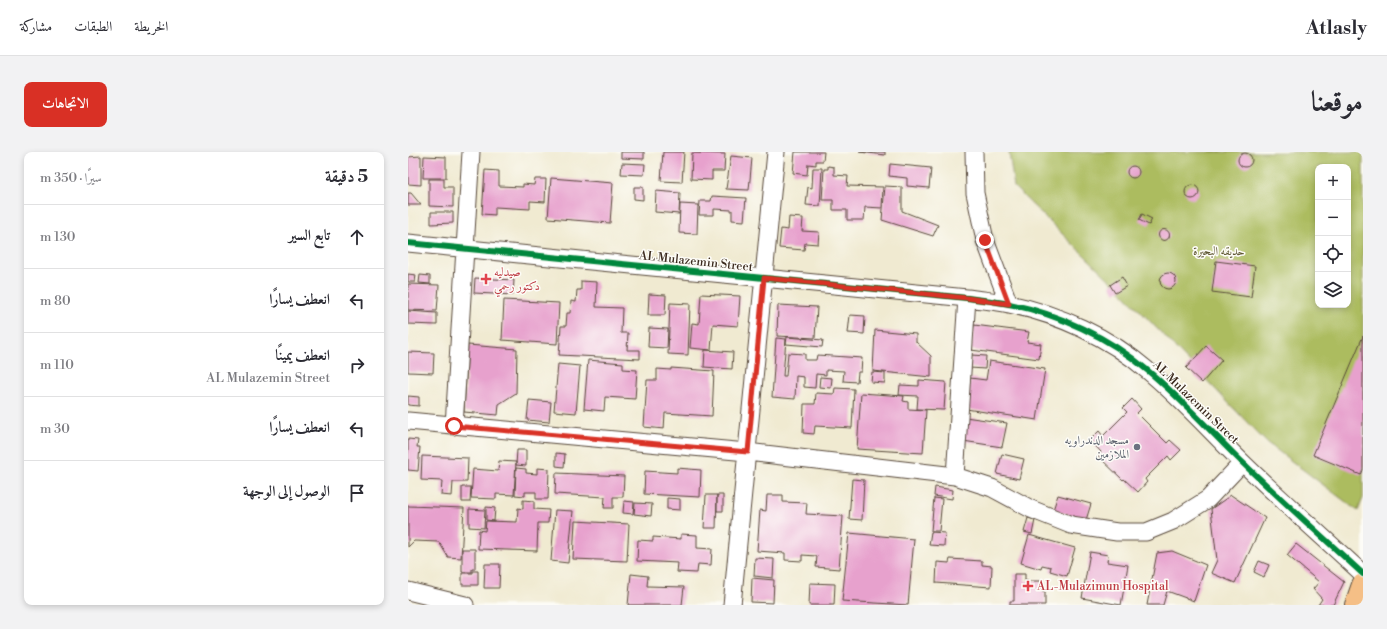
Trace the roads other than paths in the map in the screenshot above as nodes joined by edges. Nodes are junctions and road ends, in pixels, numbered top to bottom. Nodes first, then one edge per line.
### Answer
1 (471, 152) edge
2 (776, 152) edge
3 (974, 152) edge
4 (408, 243) edge
5 (466, 250) junction
6 (764, 278) junction
7 (967, 298) junction
8 (1009, 304) junction
9 (408, 421) edge
10 (454, 426) junction
11 (748, 452) junction
12 (1242, 463) junction
13 (955, 476) junction
14 (1363, 574) edge
15 (1363, 585) edge
16 (408, 591) edge
17 (465, 605) edge
18 (732, 605) edge
19 (1356, 605) edge

1 - 5 street
2 - 6 street
3 - 8 street
4 - 5 street, AL Mulazemin Street
5 - 6 street, AL Mulazemin Street
5 - 10 street
6 - 7 street, AL Mulazemin Street
6 - 11 street
7 - 8 street, AL Mulazemin Street
7 - 13 street
8 - 12 street, AL Mulazemin Street
9 - 10 street
10 - 11 street
11 - 13 street
11 - 18 street
12 - 13 street
12 - 14 street, AL Mulazemin Street
15 - 19 main road
16 - 17 street

